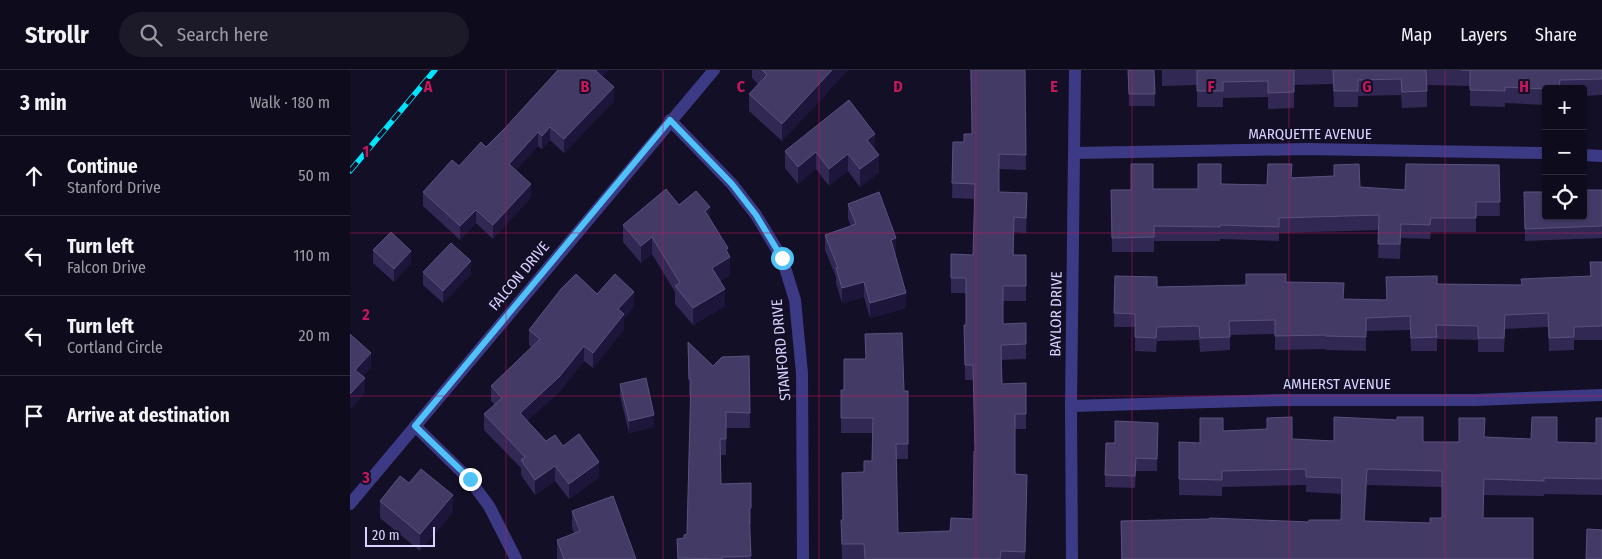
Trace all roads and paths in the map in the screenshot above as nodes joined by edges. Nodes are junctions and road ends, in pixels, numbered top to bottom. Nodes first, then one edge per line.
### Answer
1 (714, 70) edge
2 (1075, 70) edge
3 (670, 120) junction
4 (1074, 153) junction
5 (1542, 153) edge
6 (1587, 155) edge
7 (1602, 156) edge
8 (1602, 396) edge
9 (1071, 406) junction
10 (415, 426) junction
11 (350, 504) edge
12 (516, 559) edge
13 (803, 559) edge
14 (1072, 559) edge

1 - 3 street, FALCON DRIVE
2 - 4 street, BAYLOR DRIVE
3 - 10 street, FALCON DRIVE
3 - 13 street, STANFORD DRIVE
4 - 5 street, MARQUETTE AVENUE
4 - 9 street, BAYLOR DRIVE
6 - 7 street
8 - 9 street, AMHERST AVENUE
9 - 14 street, BAYLOR DRIVE
10 - 11 street, FALCON DRIVE
10 - 12 street

